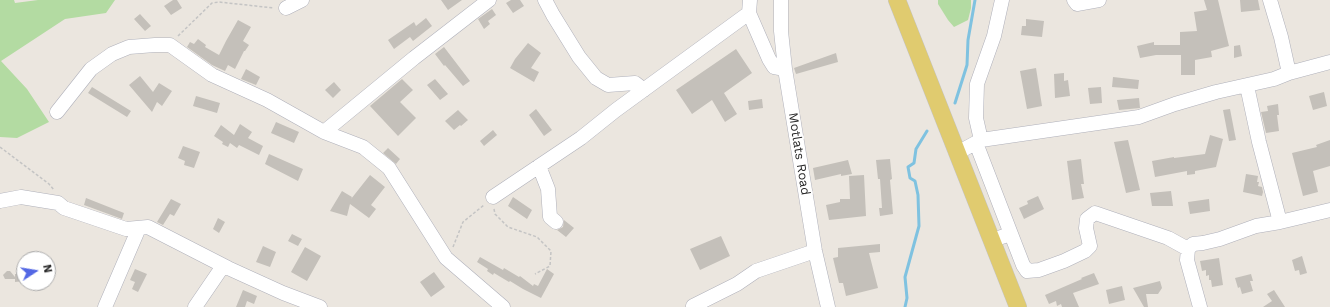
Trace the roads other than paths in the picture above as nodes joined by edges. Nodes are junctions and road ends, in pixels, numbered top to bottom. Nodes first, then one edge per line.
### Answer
1 (302, 0) edge
2 (490, 0) edge
3 (546, 0) edge
4 (781, 0) edge
5 (897, 0) edge
6 (1002, 0) edge
7 (1074, 0) edge
8 (1099, 0) edge
9 (1270, 0) edge
10 (750, 7) edge
11 (286, 8) road end
12 (1330, 62) edge
13 (785, 68) junction
14 (1289, 73) junction
15 (1247, 86) junction
16 (644, 90) junction
17 (58, 112) dead end
18 (324, 132) junction
19 (979, 142) junction
20 (957, 153) junction
21 (539, 166) junction
22 (493, 197) road end
23 (0, 201) edge
24 (1330, 210) edge
25 (556, 222) dead end
26 (1280, 222) junction
27 (139, 228) junction
28 (1011, 234) junction
29 (992, 240) junction
30 (1188, 249) junction
31 (815, 252) junction
32 (223, 266) junction
33 (693, 306) dead end
34 (105, 307) edge
35 (195, 307) edge
36 (320, 307) edge
37 (503, 307) edge
38 (828, 307) edge
39 (1018, 307) edge
40 (1200, 307) edge

1 - 11 street
2 - 18 street
3 - 16 street
4 - 13 street, Motlats Road
5 - 20 main road
6 - 19 street
7 - 8 street
9 - 14 street
10 - 13 street
10 - 16 street
12 - 14 street
13 - 31 street, Motlats Road
14 - 15 street
15 - 19 street
15 - 26 street
16 - 21 street
17 - 18 street
18 - 37 street
19 - 20 street
19 - 28 street
20 - 29 main road
21 - 22 street
21 - 25 street
23 - 27 street
24 - 26 street
26 - 30 street
27 - 32 street
27 - 34 street
28 - 29 street
28 - 30 street
29 - 39 main road
30 - 40 street
31 - 33 street
31 - 38 street, Motlats Road
32 - 35 street
32 - 36 street

